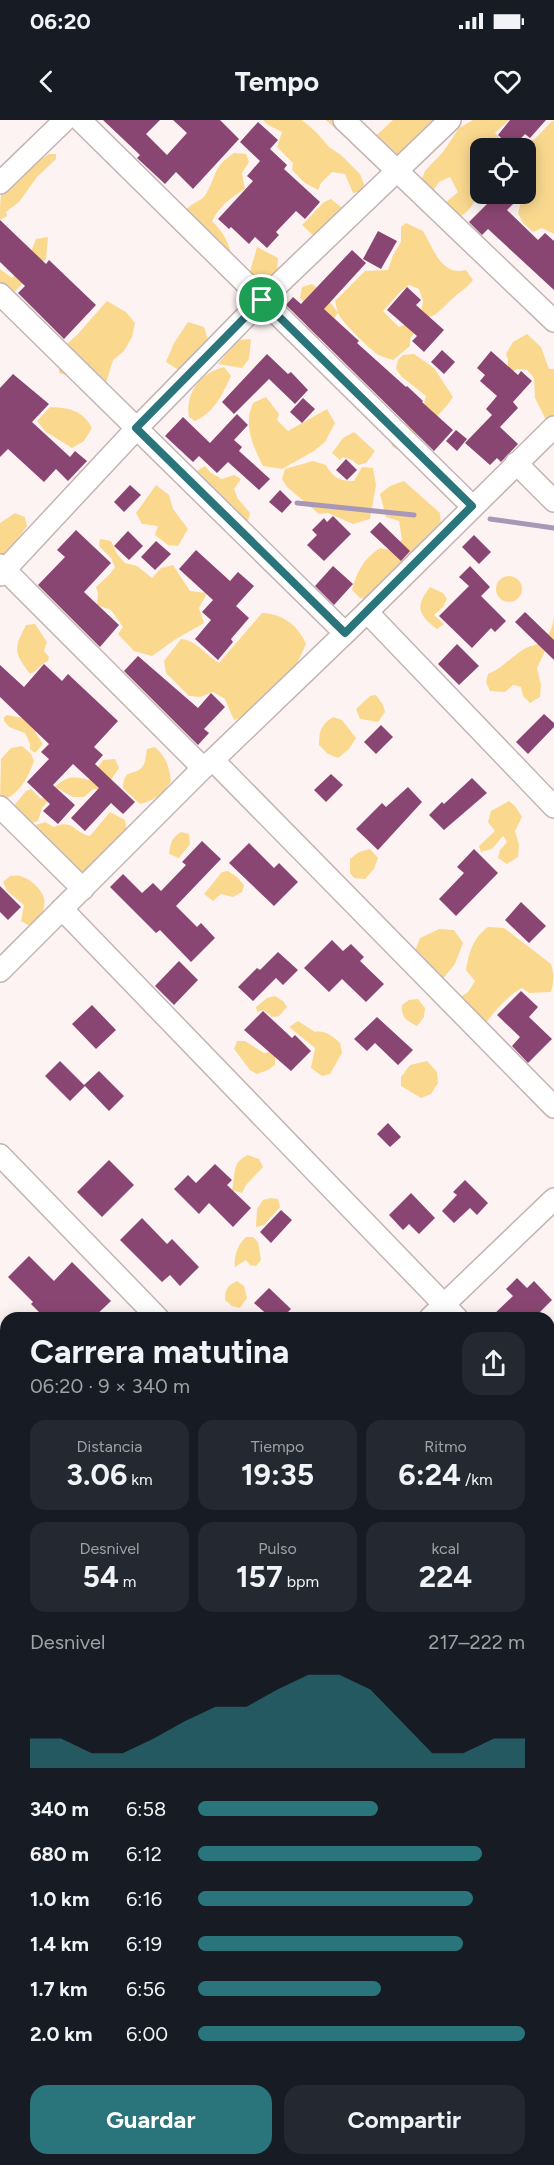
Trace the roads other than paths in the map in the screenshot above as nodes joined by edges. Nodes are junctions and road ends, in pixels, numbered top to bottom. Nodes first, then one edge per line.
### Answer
1 (65, 120) edge
2 (80, 120) edge
3 (344, 120) edge
4 (450, 120) edge
5 (397, 171) junction
6 (0, 183) edge
7 (0, 294) edge
8 (262, 300) junction
9 (554, 321) edge
10 (554, 427) edge
11 (136, 428) junction
12 (516, 463) junction
13 (554, 501) edge
14 (472, 506) junction
15 (2, 570) edge
16 (367, 612) junction
17 (345, 633) junction
18 (208, 764) junction
19 (0, 807) edge
20 (554, 807) edge
21 (83, 889) junction
22 (62, 909) junction
23 (0, 971) edge
24 (554, 1107) edge
25 (0, 1155) edge
26 (554, 1200) edge
27 (152, 1312) edge
28 (442, 1312) edge
29 (446, 1312) edge

1 - 6 street
2 - 8 street
3 - 5 street
4 - 5 street
5 - 8 street
5 - 9 street
7 - 11 street
8 - 11 street
8 - 14 street
10 - 12 street
11 - 15 street
11 - 17 street
12 - 13 street
12 - 14 street
14 - 16 street
15 - 18 street
16 - 17 street
16 - 20 street
17 - 18 street
18 - 21 street
18 - 24 street
19 - 21 street
21 - 22 street
22 - 23 street
22 - 28 street
25 - 27 street
26 - 29 street

